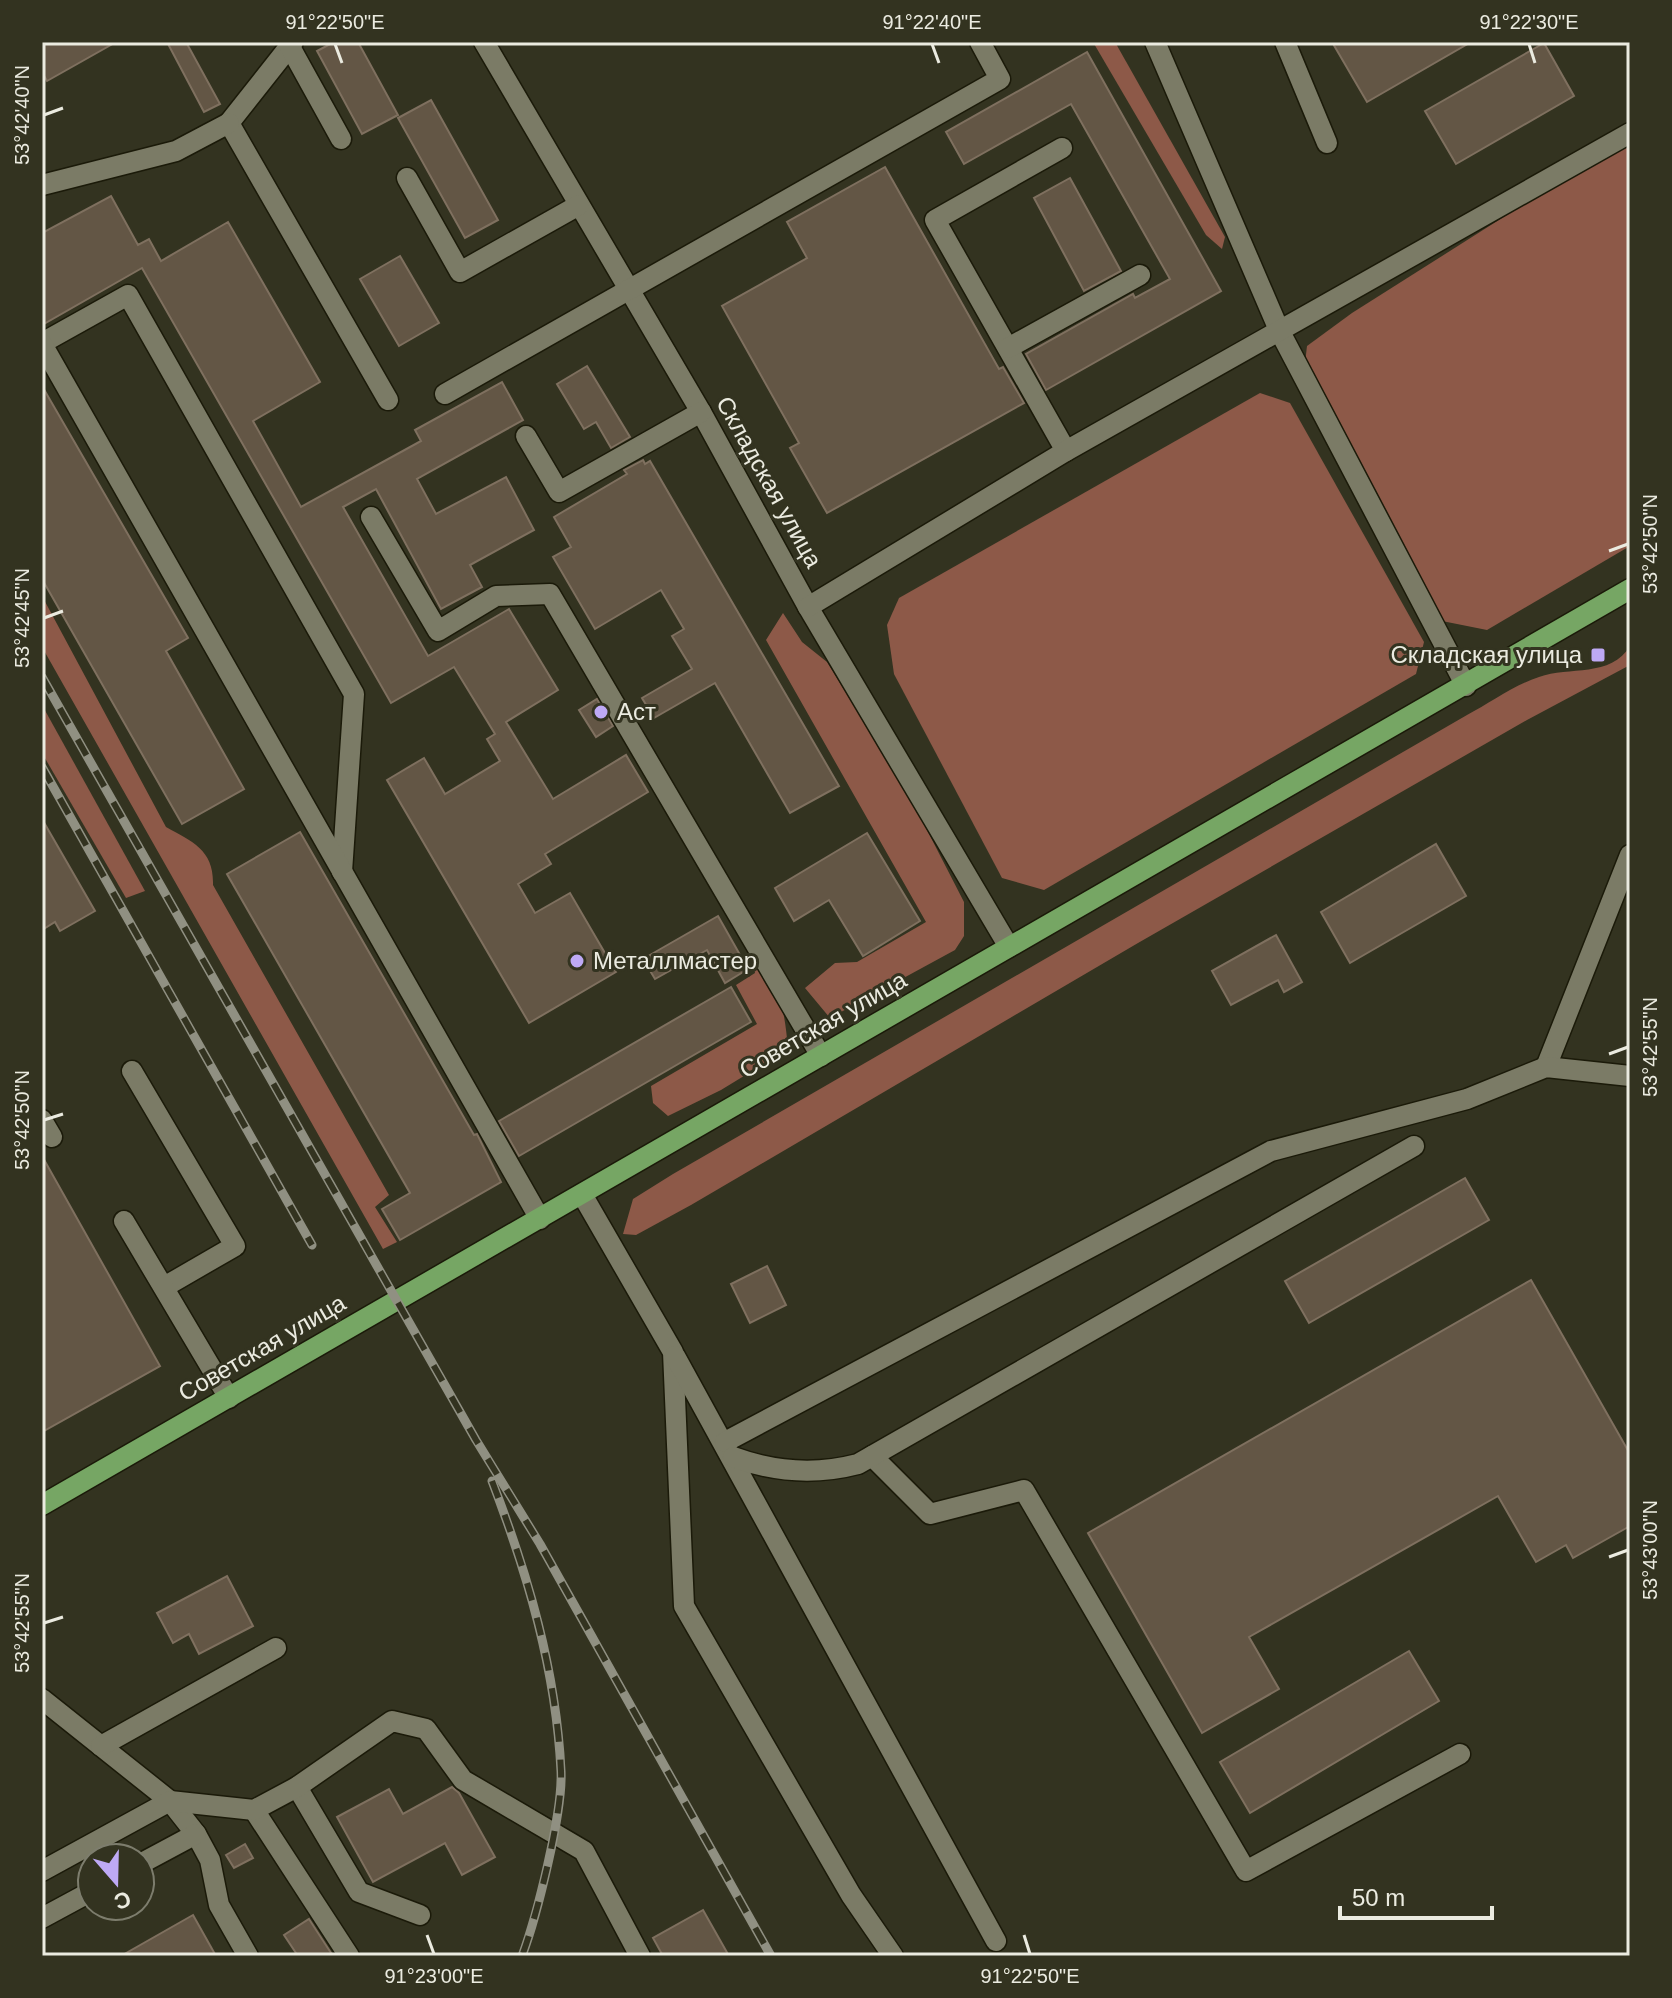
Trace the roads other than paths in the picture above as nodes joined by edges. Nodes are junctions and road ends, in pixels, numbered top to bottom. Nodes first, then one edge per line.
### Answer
1 (484, 42) edge
2 (980, 42) edge
3 (1155, 42) edge
4 (1285, 42) edge
5 (291, 43) edge
6 (229, 123) junction
7 (1630, 133) edge
8 (341, 139) dead end
9 (1327, 143) dead end
10 (1062, 148) dead end
11 (407, 178) dead end
12 (42, 185) edge
13 (579, 205) junction
14 (1140, 275) dead end
15 (629, 288) junction
16 (1279, 330) junction
17 (42, 344) edge
18 (1008, 348) junction
19 (445, 394) dead end
20 (388, 400) dead end
21 (701, 412) junction
22 (526, 436) dead end
23 (1066, 451) junction
24 (371, 517) dead end
25 (1630, 589) edge
26 (808, 607) junction
27 (1466, 686) junction
28 (1630, 855) edge
29 (342, 872) junction
30 (1009, 947) junction
31 (821, 1056) junction
32 (1546, 1067) junction
33 (132, 1071) dead end
34 (1630, 1076) edge
35 (1414, 1146) dead end
36 (583, 1196) junction
37 (540, 1219) junction
38 (124, 1221) dead end
39 (164, 1287) junction
40 (673, 1352) junction
41 (229, 1398) junction
42 (729, 1450) junction
43 (872, 1456) junction
44 (42, 1505) edge
45 (276, 1648) dead end
46 (42, 1699) edge
47 (101, 1746) junction
48 (1460, 1754) dead end
49 (297, 1787) junction
50 (170, 1801) junction
51 (254, 1810) junction
52 (196, 1834) junction
53 (156, 1855) edge
54 (42, 1871) edge
55 (76, 1900) edge
56 (420, 1915) dead end
57 (42, 1918) edge
58 (996, 1941) dead end
59 (248, 1956) edge
60 (349, 1956) edge
61 (640, 1956) edge
62 (893, 1956) edge

1 - 13 street, Складская улица
2 - 15 street
3 - 16 street
4 - 9 street
5 - 6 street
5 - 8 street
6 - 12 street
6 - 20 street
7 - 16 street
10 - 18 street
11 - 13 street
13 - 15 street, Складская улица
14 - 18 street
15 - 19 street
15 - 21 street, Складская улица
16 - 23 street
16 - 27 street
17 - 29 street
17 - 29 street
18 - 23 street
21 - 22 street
21 - 26 street, Складская улица
23 - 26 street
24 - 31 street
25 - 27 main road, Советская улица
26 - 30 street, Складская улица
27 - 30 main road, Советская улица
28 - 32 street
29 - 37 street
30 - 31 main road, Советская улица
31 - 36 main road, Советская улица
32 - 34 street
32 - 42 street
33 - 39 street
35 - 43 street
36 - 37 main road, Советская улица
36 - 40 street
37 - 41 main road, Советская улица
38 - 39 street
39 - 41 street
40 - 42 street
40 - 62 street
41 - 44 main road, Советская улица
42 - 43 street
42 - 58 street
43 - 48 street
45 - 47 street
46 - 47 street
47 - 50 street
49 - 51 street
49 - 56 street
49 - 61 street
50 - 51 street
50 - 52 street
50 - 54 street
51 - 60 street
52 - 53 street
52 - 59 street
55 - 57 street

